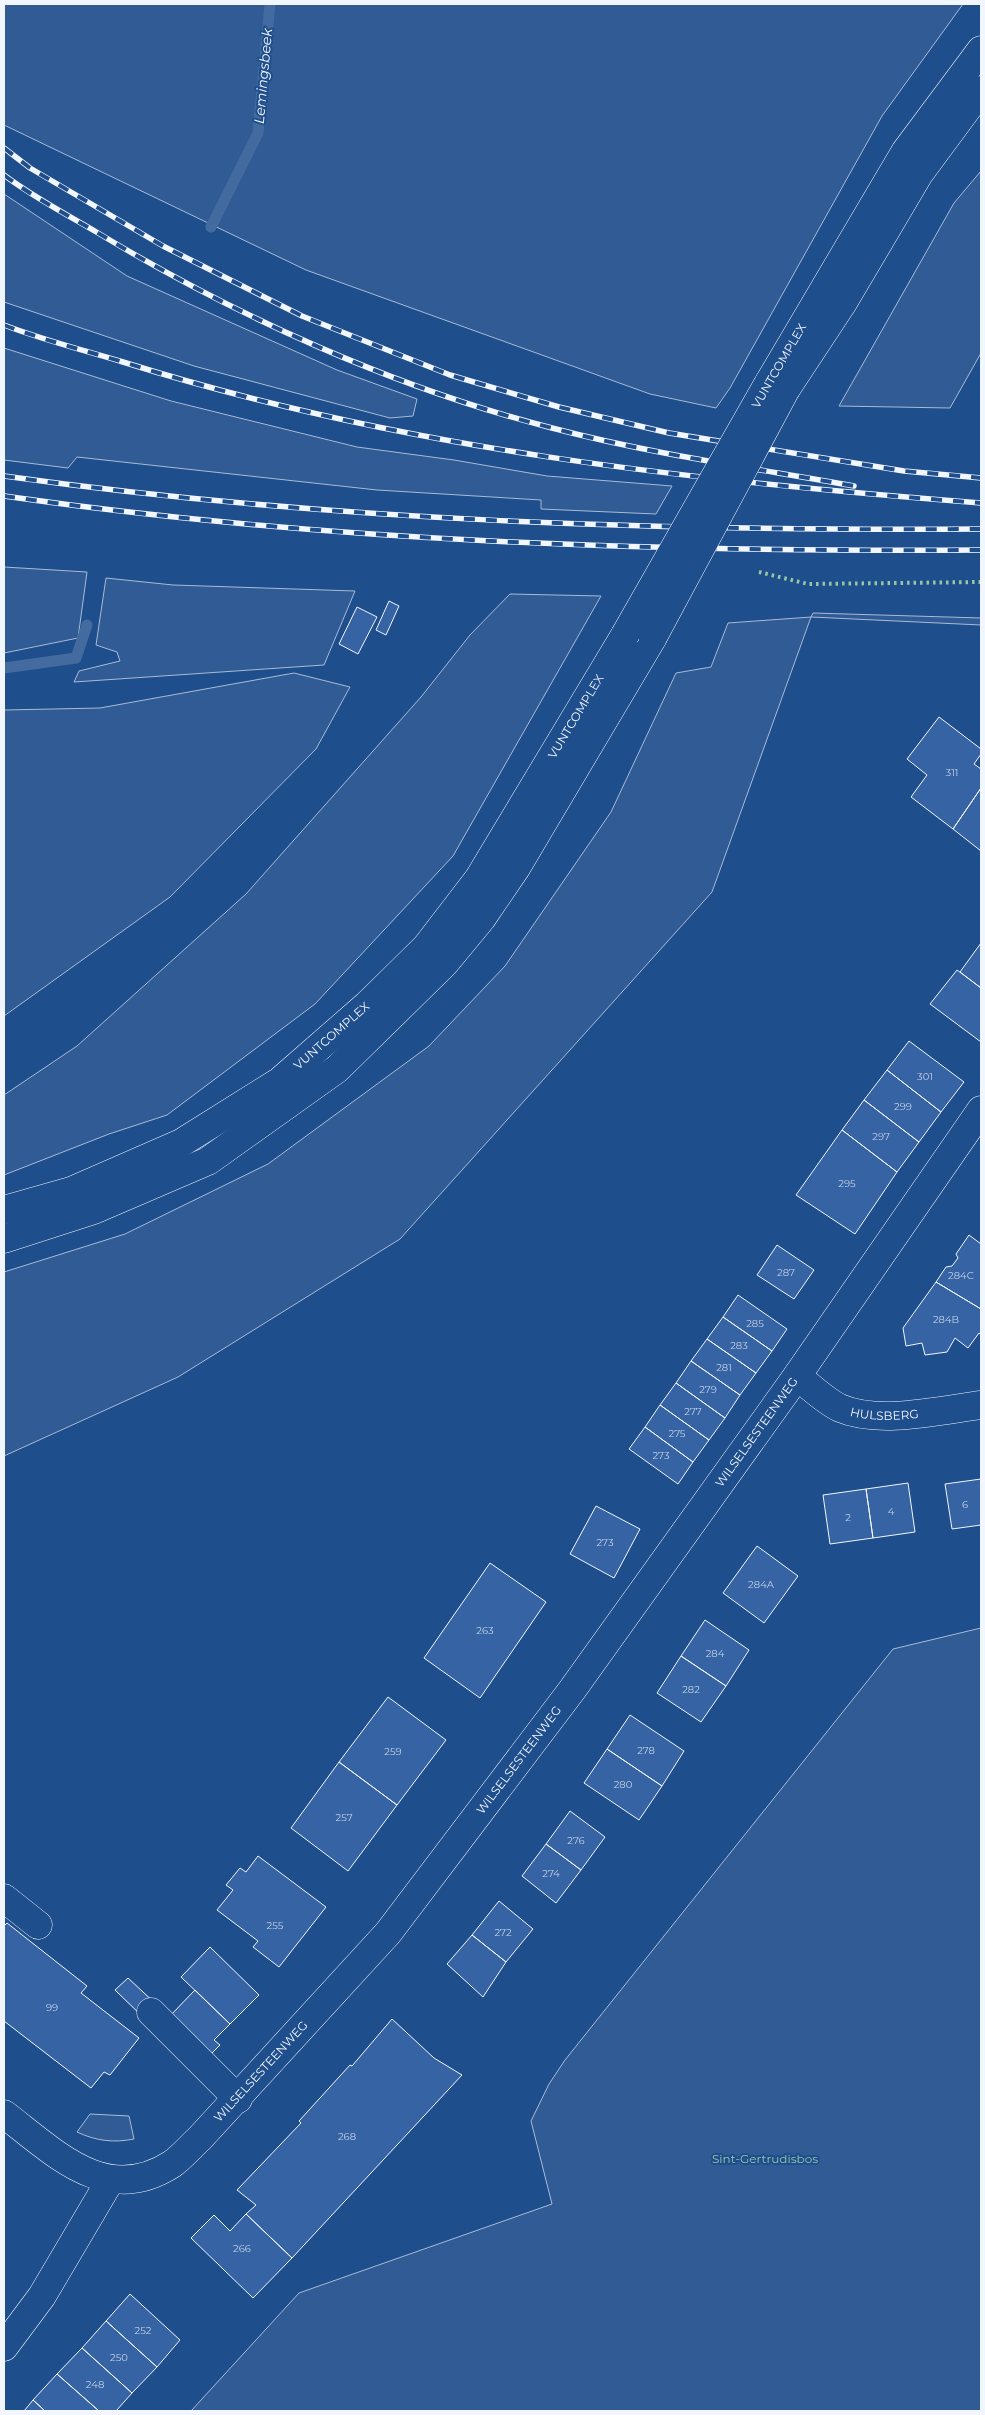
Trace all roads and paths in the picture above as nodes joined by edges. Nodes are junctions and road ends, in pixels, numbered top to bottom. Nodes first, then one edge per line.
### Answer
1 (981, 50) edge
2 (981, 90) edge
3 (777, 386) junction
4 (981, 1110) edge
5 (4, 1210) edge
6 (4, 1239) edge
7 (797, 1376) junction
8 (981, 1405) edge
9 (4, 1898) edge
10 (38, 1924) dead end
11 (151, 2012) dead end
12 (238, 2099) junction
13 (4, 2114) edge
14 (111, 2179) junction
15 (4, 2347) edge

1 - 3 street, VUNTCOMPLEX
2 - 3 street, VUNTCOMPLEX
3 - 5 street, VUNTCOMPLEX, bridge
3 - 6 street, VUNTCOMPLEX, bridge
4 - 7 street, WILSELSESTEENWEG
7 - 8 street, HULSBERG
7 - 12 street, WILSELSESTEENWEG
9 - 10 street
11 - 12 street
12 - 14 street, WILSELSESTEENWEG
13 - 14 street, WILSELSESTEENWEG
14 - 15 street

